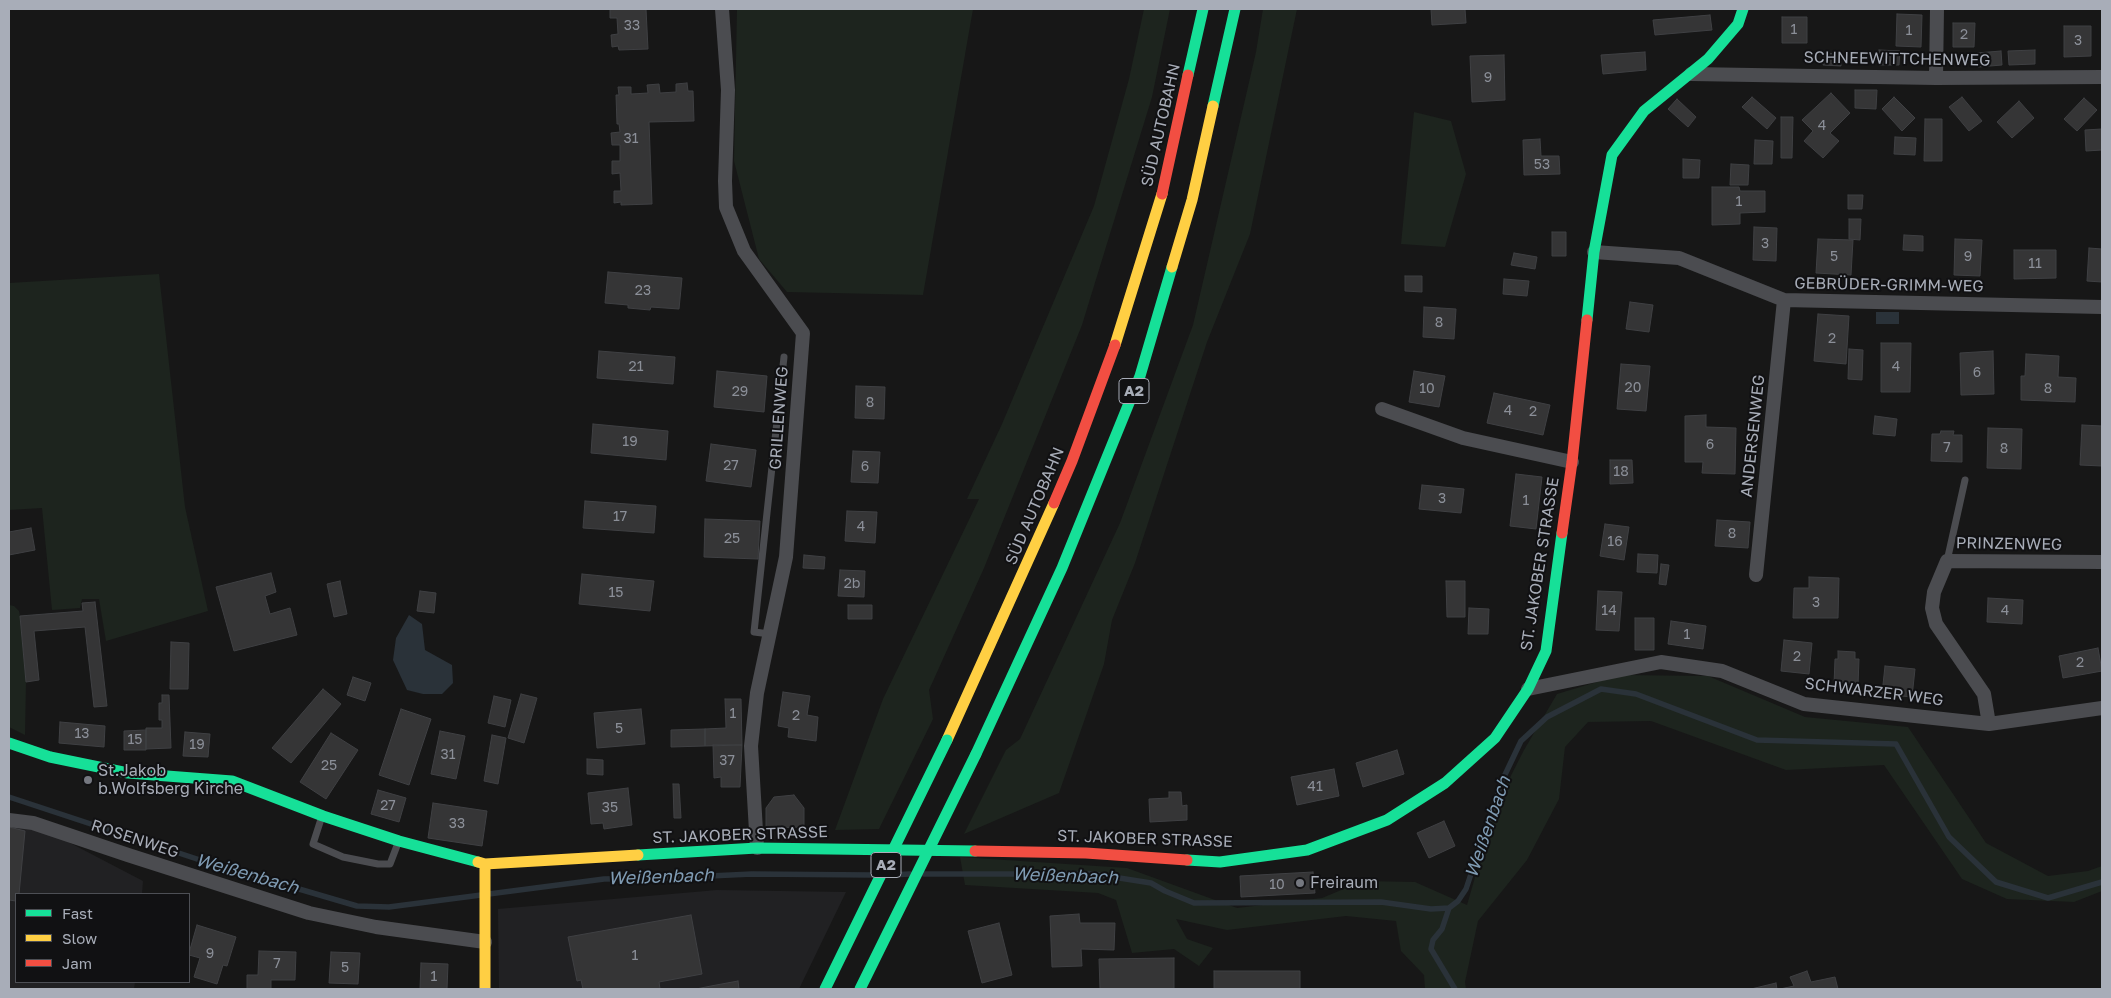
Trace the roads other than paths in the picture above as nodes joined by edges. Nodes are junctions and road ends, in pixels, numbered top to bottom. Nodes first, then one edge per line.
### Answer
1 (722, 9) edge
2 (1203, 9) edge
3 (1235, 9) edge
4 (1743, 9) edge
5 (1937, 9) edge
6 (1691, 74) junction
7 (2102, 77) edge
8 (1936, 78) junction
9 (1594, 252) junction
10 (1784, 300) junction
11 (2102, 307) edge
12 (784, 357) dead end
13 (1382, 409) dead end
14 (1572, 462) junction
15 (1965, 480) dead end
16 (1947, 561) junction
17 (2102, 562) edge
18 (1756, 575) dead end
19 (771, 634) junction
20 (1528, 690) junction
21 (2102, 708) edge
22 (1989, 724) junction
23 (9, 742) edge
24 (323, 816) junction
25 (9, 820) edge
26 (399, 842) junction
27 (757, 848) junction
28 (485, 864) junction
29 (485, 942) junction
30 (485, 989) edge
31 (825, 989) edge
32 (860, 989) edge

1 - 19 street, GRILLENWEG
2 - 31 main road, SÜD AUTOBAHN / A2, bridge
3 - 32 main road, A2, bridge
4 - 6 main road, ST. JAKOBER STRASSE
5 - 8 street
6 - 8 street, SCHNEEWITTCHENWEG
6 - 9 main road, ST. JAKOBER STRASSE
7 - 8 street, SCHNEEWITTCHENWEG
9 - 10 street, GEBRÜDER-GRIMM-WEG
9 - 14 main road, ST. JAKOBER STRASSE
10 - 11 street, GEBRÜDER-GRIMM-WEG
10 - 18 street, ANDERSENWEG
12 - 19 lane
13 - 14 street
14 - 20 main road, ST. JAKOBER STRASSE
15 - 16 lane
16 - 17 street, PRINZENWEG
16 - 22 street, PRINZENWEG
19 - 27 street, GRILLENWEG
20 - 22 street, SCHWARZER WEG
20 - 27 main road, ST. JAKOBER STRASSE
21 - 22 street, SCHWARZER WEG
23 - 24 main road, ST. JAKOBER STRASSE
24 - 26 main road, ST. JAKOBER STRASSE
24 - 26 lane
25 - 29 street, ROSENWEG
26 - 28 main road, ST. JAKOBER STRASSE
27 - 28 main road, ST. JAKOBER STRASSE
28 - 29 main road
29 - 30 main road

